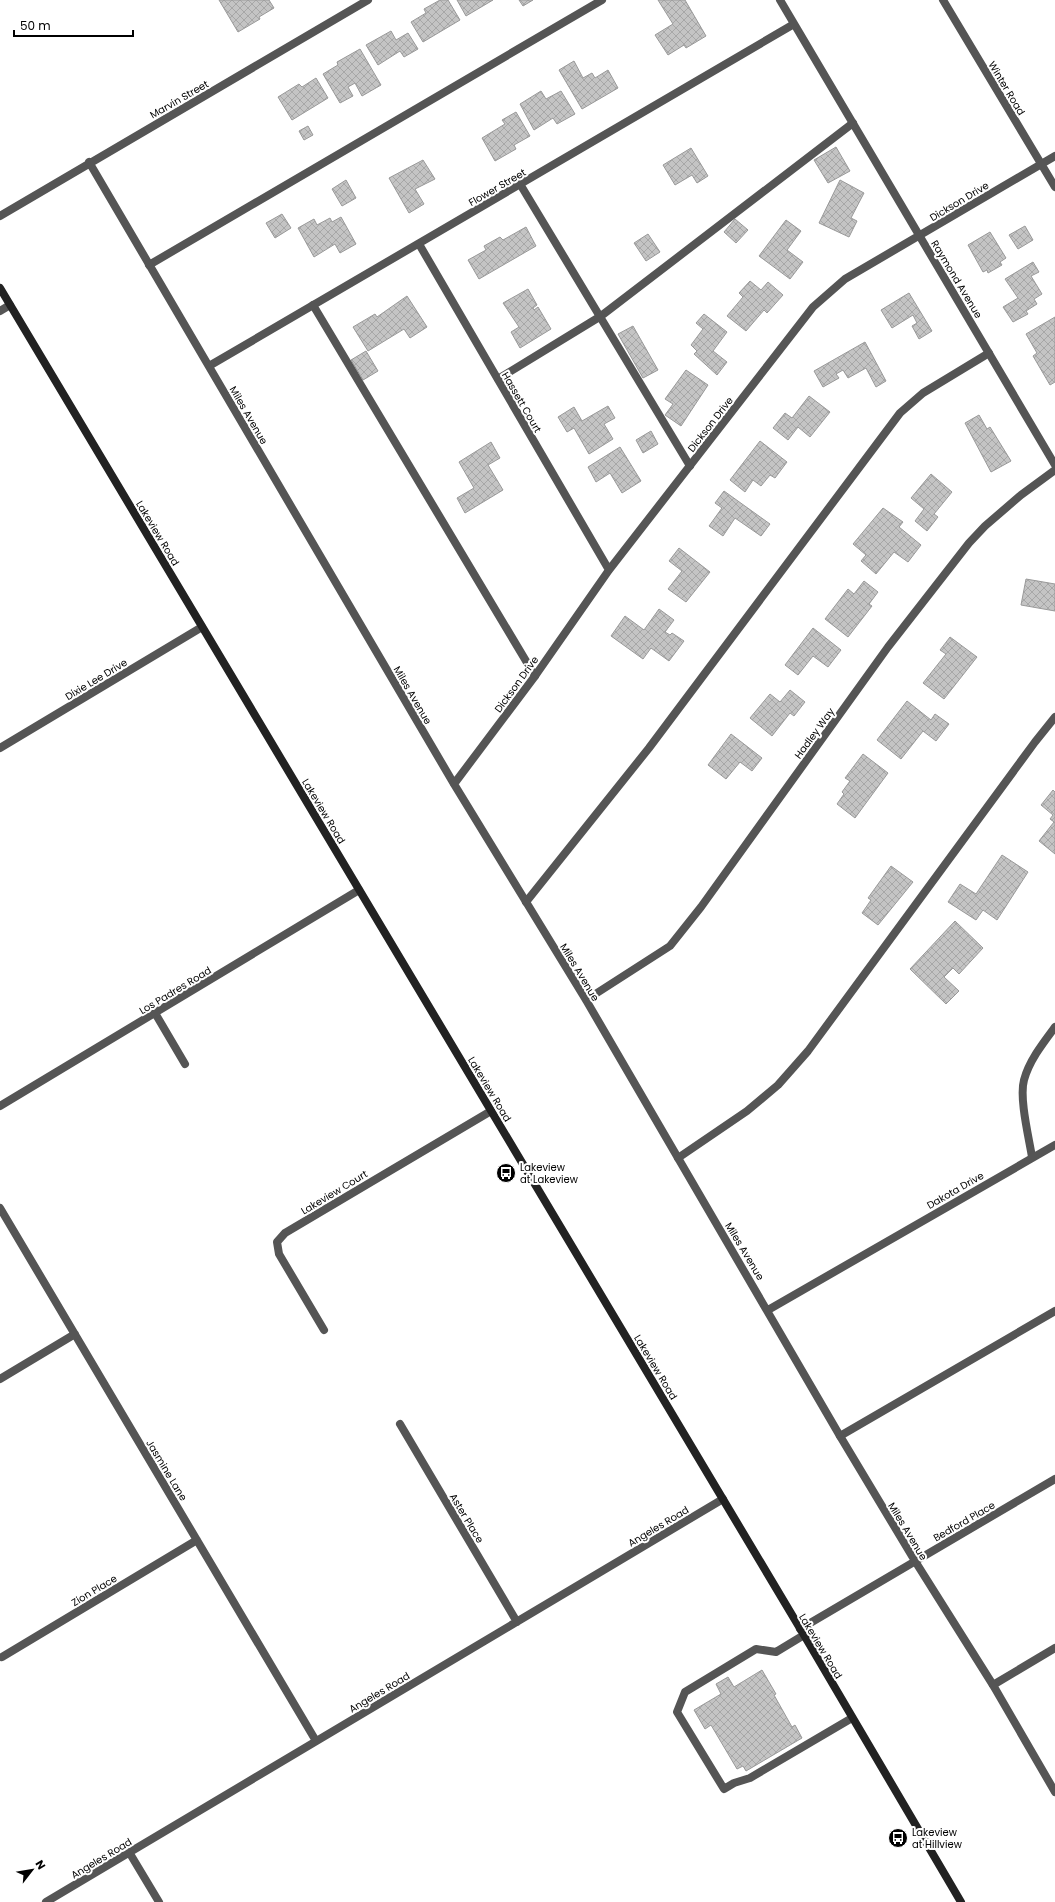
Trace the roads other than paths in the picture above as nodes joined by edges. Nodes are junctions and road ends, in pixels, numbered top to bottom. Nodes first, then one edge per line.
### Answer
1 (368, 0) edge
2 (602, 0) edge
3 (780, 0) edge
4 (943, 0) edge
5 (794, 24) junction
6 (853, 123) junction
7 (1055, 156) edge
8 (89, 162) junction
9 (1041, 164) junction
10 (520, 184) junction
11 (1055, 187) edge
12 (0, 216) edge
13 (920, 236) junction
14 (419, 244) junction
15 (149, 264) junction
16 (0, 288) edge
17 (10, 305) junction
18 (313, 305) junction
19 (0, 311) edge
20 (601, 316) junction
21 (989, 353) junction
22 (209, 366) junction
23 (498, 380) junction
24 (1055, 465) edge
25 (690, 466) junction
26 (1055, 470) edge
27 (609, 570) junction
28 (202, 627) junction
29 (535, 676) junction
30 (1055, 717) edge
31 (0, 748) edge
32 (454, 784) junction
33 (359, 890) junction
34 (526, 902) junction
35 (586, 1000) junction
36 (155, 1013) junction
37 (1055, 1027) edge
38 (185, 1064) dead end
39 (0, 1106) edge
40 (491, 1110) junction
41 (1055, 1145) edge
42 (1032, 1157) junction
43 (678, 1158) junction
44 (0, 1208) edge
45 (768, 1310) junction
46 (1055, 1311) edge
47 (324, 1330) dead end
48 (75, 1334) junction
49 (0, 1379) edge
50 (400, 1424) dead end
51 (840, 1436) junction
52 (1055, 1479) edge
53 (723, 1499) junction
54 (197, 1540) junction
55 (915, 1561) junction
56 (516, 1622) junction
57 (802, 1632) junction
58 (1055, 1648) edge
59 (2, 1657) dead end
60 (993, 1685) junction
61 (852, 1718) junction
62 (316, 1741) junction
63 (1055, 1792) edge
64 (129, 1852) junction
65 (46, 1902) edge
66 (159, 1902) edge
67 (961, 1902) edge

1 - 8 street, Marvin Street
2 - 15 street
3 - 5 street, Raymond Avenue
4 - 9 street, Winter Road
5 - 6 street, Raymond Avenue
5 - 10 street, Flower Street
6 - 13 street, Raymond Avenue
6 - 20 street
7 - 9 street, Dickson Drive
8 - 12 street, Marvin Street
8 - 15 street, Miles Avenue
9 - 11 street, Winter Road
9 - 13 street, Dickson Drive
10 - 14 street, Flower Street
10 - 20 street
13 - 21 street, Raymond Avenue
13 - 25 street, Dickson Drive
14 - 18 street, Flower Street
14 - 23 street, Hassett Court
15 - 22 street, Miles Avenue
16 - 17 main road, Lakeview Road
17 - 19 street
17 - 28 main road, Lakeview Road
18 - 22 street, Flower Street
18 - 29 street
20 - 23 street
20 - 25 street
21 - 24 street, Raymond Avenue
21 - 34 street
22 - 32 street, Miles Avenue
23 - 27 street, Hassett Court
25 - 27 street, Dickson Drive
26 - 35 street, Hadley Way
27 - 29 street, Dickson Drive
28 - 31 street, Dixie Lee Drive
28 - 33 main road, Lakeview Road
29 - 32 street, Dickson Drive
30 - 43 street
32 - 34 street, Miles Avenue
33 - 36 street, Los Padres Road
33 - 40 main road, Lakeview Road
34 - 35 street, Miles Avenue
35 - 43 street, Miles Avenue
36 - 38 street
36 - 39 street, Los Padres Road
37 - 42 street
40 - 47 street, Lakeview Court
40 - 53 main road, Lakeview Road
41 - 42 street, Dakota Drive
42 - 45 street, Dakota Drive
43 - 45 street, Miles Avenue
44 - 48 street, Jasmine Lane
45 - 51 street, Miles Avenue
46 - 51 street
48 - 49 street
48 - 54 street, Jasmine Lane
50 - 56 street, Aster Place
51 - 55 street, Miles Avenue
52 - 55 street, Bedford Place
53 - 56 street, Angeles Road
53 - 57 main road, Lakeview Road
54 - 59 street, Zion Place
54 - 62 street, Jasmine Lane
55 - 57 street, Bedford Place
55 - 60 street, Miles Avenue
56 - 62 street, Angeles Road
57 - 61 main road, Lakeview Road
57 - 61 street, Bedford Place
58 - 60 street
60 - 63 street, Miles Avenue
61 - 67 main road, Lakeview Road
62 - 64 street, Angeles Road
64 - 65 street, Angeles Road
64 - 66 street

